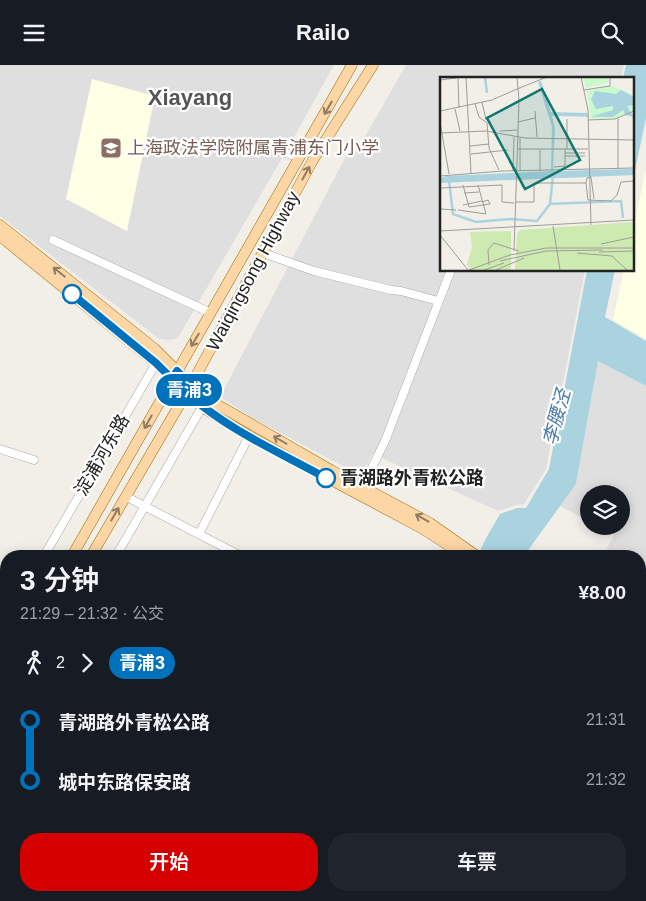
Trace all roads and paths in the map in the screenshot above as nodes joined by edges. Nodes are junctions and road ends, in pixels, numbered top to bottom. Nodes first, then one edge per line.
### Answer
1 (352, 65) edge
2 (373, 65) edge
3 (278, 151) dead end
4 (299, 157) junction
5 (0, 225) edge
6 (0, 236) edge
7 (53, 240) dead end
8 (263, 253) junction
9 (451, 271) edge
10 (438, 301) junction
11 (211, 313) junction
12 (158, 359) junction
13 (174, 375) junction
14 (189, 389) junction
15 (202, 407) junction
16 (248, 435) junction
17 (0, 449) edge
18 (34, 460) dead end
19 (363, 486) junction
20 (125, 496) junction
21 (146, 507) junction
22 (199, 534) junction
23 (47, 550) edge
24 (75, 550) edge
25 (94, 550) edge
26 (120, 550) edge
27 (230, 550) edge
28 (456, 550) edge
29 (468, 550) edge

1 -> 4 main road, Waiqingsong Highway
8 -> 2 main road, Waiqingsong Highway
3 - 4 street
4 - 11 main road, Waiqingsong Highway
12 -> 5 main road
6 - 12 main road
7 - 11 street
8 - 10 street
8 - 14 main road, Waiqingsong Highway
9 - 10 street
10 - 19 street
11 -> 13 main road, Waiqingsong Highway
12 - 13 main road
12 - 23 street, 淀浦河东路
13 - 14 main road
13 -> 24 main road, Waiqingsong Highway
14 - 15 main road
19 -> 14 main road
14 - 20 main road, Waiqingsong Highway
15 - 16 main road
15 - 21 street
16 - 22 street
16 - 28 main road
17 - 18 street
29 -> 19 main road
20 - 21 street
25 -> 20 main road, Waiqingsong Highway
21 - 22 street
21 - 26 street
22 - 27 street

